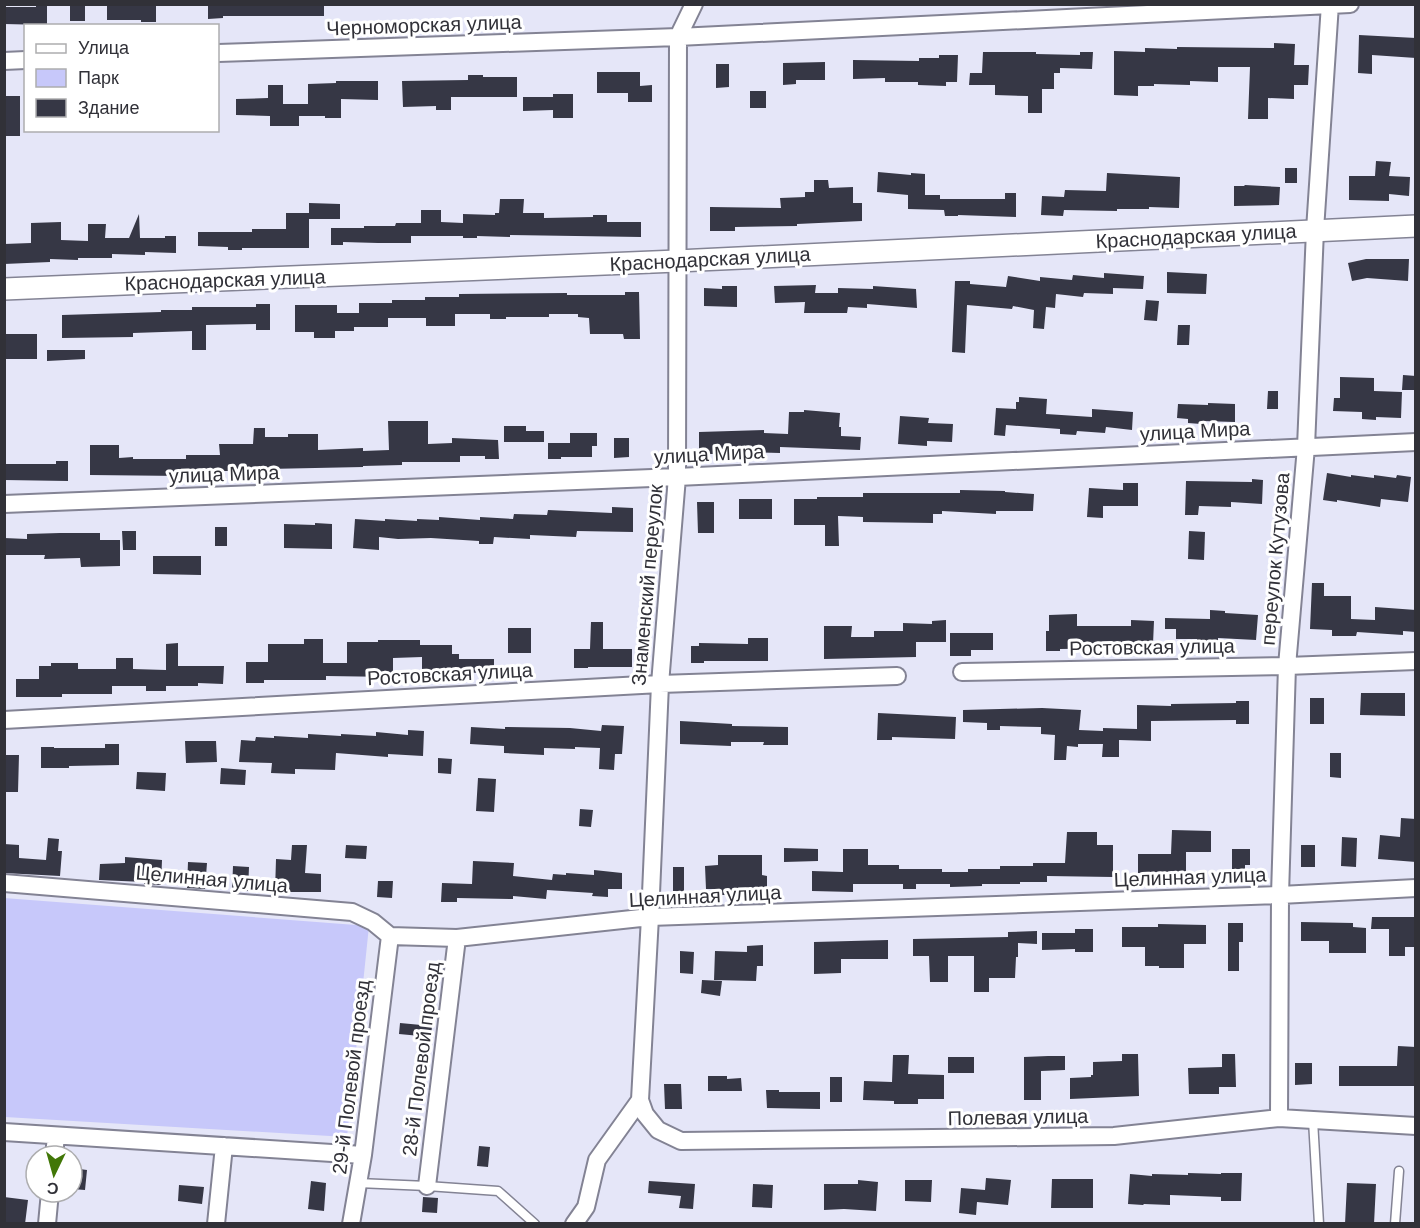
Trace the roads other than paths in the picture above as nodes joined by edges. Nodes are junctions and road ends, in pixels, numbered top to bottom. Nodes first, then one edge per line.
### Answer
1 (694, 4) edge
2 (1350, 4) edge
3 (1330, 5) edge
4 (678, 37) junction
5 (219, 53) edge
6 (24, 60) edge
7 (4, 61) edge
8 (1416, 226) edge
9 (1315, 230) junction
10 (677, 261) junction
11 (4, 289) edge
12 (1416, 442) edge
13 (1306, 447) junction
14 (677, 477) junction
15 (4, 504) edge
16 (1416, 661) edge
17 (1287, 666) junction
18 (962, 672) dead end
19 (897, 676) dead end
20 (660, 684) junction
21 (4, 720) edge
22 (4, 882) edge
23 (1416, 888) edge
24 (1280, 895) junction
25 (650, 917) junction
26 (390, 936) junction
27 (457, 938) junction
28 (640, 1100) junction
29 (1279, 1118) junction
30 (1313, 1120) junction
31 (1416, 1126) edge
32 (4, 1132) edge
33 (56, 1136) junction
34 (55, 1144) edge
35 (224, 1146) junction
36 (363, 1155) junction
37 (1399, 1171) dead end
38 (358, 1183) junction
39 (427, 1186) junction
40 (49, 1204) edge
41 (47, 1224) edge
42 (216, 1224) edge
43 (351, 1224) edge
44 (536, 1224) edge
45 (574, 1224) edge
46 (1319, 1224) edge
47 (1395, 1224) edge

1 - 4 street, Знаменский переулок
2 - 3 street, Черноморская улица
3 - 4 street, Черноморская улица
3 - 9 street, переулок Кутузова
4 - 5 street, Черноморская улица
4 - 10 street, Знаменский переулок
6 - 7 street
8 - 9 street, Краснодарская улица
9 - 10 street, Краснодарская улица
9 - 13 street, переулок Кутузова
10 - 11 street, Краснодарская улица
10 - 14 street, Знаменский переулок
12 - 13 street, улица Мира
13 - 14 street, улица Мира
13 - 17 street, переулок Кутузова
14 - 15 street, улица Мира
14 - 20 street, Знаменский переулок
16 - 17 street, Ростовская улица
17 - 18 street, Ростовская улица
17 - 24 street, переулок Кутузова
19 - 20 street, Ростовская улица
20 - 21 street, Ростовская улица
20 - 25 street, Знаменский переулок
22 - 26 street, Целинная улица
23 - 24 street, Целинная улица
24 - 25 street, Целинная улица
24 - 29 street, переулок Кутузова
25 - 27 street, Целинная улица
25 - 28 street, Знаменский переулок
26 - 27 street, Целинная улица
26 - 36 street, 29-й Полевой проезд
27 - 39 street, 28-й Полевой проезд
28 - 29 street, Полевая улица
28 - 45 street
29 - 30 street, Полевая улица
30 - 31 street, Полевая улица
30 - 46 lane
32 - 33 street
33 - 34 street
33 - 35 street
35 - 36 street
35 - 42 street
36 - 38 street, 29-й Полевой проезд
37 - 47 lane
38 - 39 lane
38 - 43 street, 29-й Полевой проезд
39 - 44 lane
40 - 41 street

